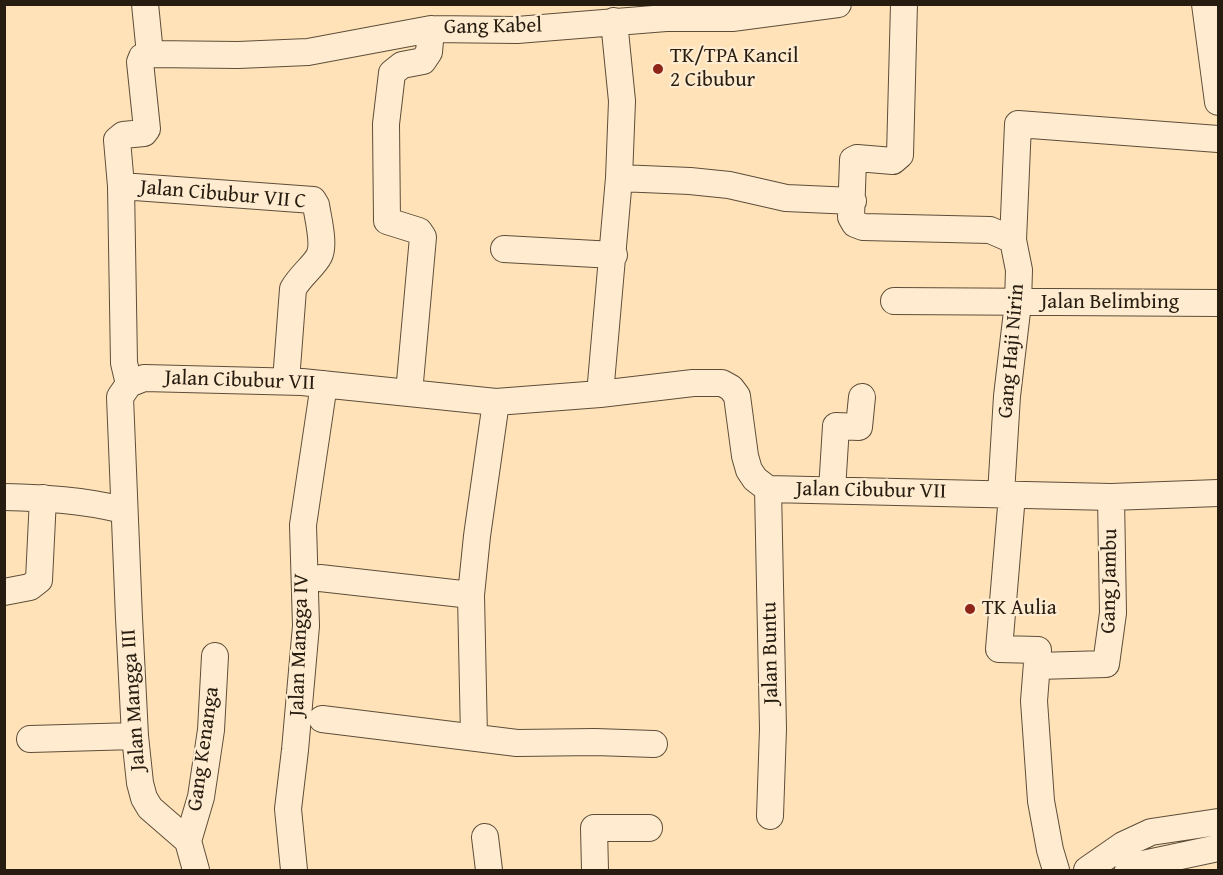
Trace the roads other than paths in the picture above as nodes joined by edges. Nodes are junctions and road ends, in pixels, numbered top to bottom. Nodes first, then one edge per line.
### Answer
1 (145, 4) edge
2 (838, 4) edge
3 (904, 4) edge
4 (1205, 4) edge
5 (614, 21) junction
6 (431, 28) junction
7 (150, 54) junction
8 (1218, 102) edge
9 (1218, 139) edge
10 (619, 178) junction
11 (121, 186) junction
12 (853, 201) junction
13 (1013, 240) junction
14 (504, 249) dead end
15 (614, 255) junction
16 (894, 301) dead end
17 (1018, 303) junction
18 (1218, 303) edge
19 (286, 381) junction
20 (129, 384) junction
21 (324, 384) junction
22 (409, 393) junction
23 (600, 394) junction
24 (862, 397) dead end
25 (496, 402) junction
26 (768, 489) junction
27 (832, 490) junction
28 (1218, 493) edge
29 (1007, 495) junction
30 (4, 497) edge
31 (1111, 497) junction
32 (43, 498) junction
33 (123, 510) junction
34 (320, 578) dead end
35 (4, 592) edge
36 (471, 595) junction
37 (215, 656) dead end
38 (1038, 666) junction
39 (322, 719) dead end
40 (135, 736) junction
41 (474, 737) junction
42 (30, 739) dead end
43 (654, 744) dead end
44 (770, 816) dead end
45 (1218, 822) edge
46 (649, 828) dead end
47 (485, 837) dead end
48 (188, 841) junction
49 (1218, 848) edge
50 (196, 870) edge
51 (294, 870) edge
52 (489, 870) edge
53 (595, 870) edge
54 (1056, 870) edge
55 (1087, 870) edge
56 (1128, 870) edge

1 - 7 street
2 - 5 street, Gang Kabel
3 - 12 street
4 - 8 street
5 - 6 street, Gang Kabel
5 - 10 street
6 - 7 street, Gang Kabel
6 - 22 street
7 - 11 street
9 - 13 street, Gang Haji Nirin
10 - 12 street
10 - 15 street
11 - 19 street, Jalan Cibubur VII C
11 - 20 street
12 - 13 street
13 - 17 street, Gang Haji Nirin
14 - 15 street
15 - 23 street
16 - 17 street, Jalan Belimbing
17 - 18 street, Jalan Belimbing
17 - 29 street, Gang Haji Nirin
19 - 20 street, Jalan Cibubur VII
19 - 21 street, Jalan Cibubur VII
20 - 33 street
21 - 22 street, Jalan Cibubur VII
21 - 51 street, Jalan Mangga IV
22 - 25 street, Jalan Cibubur VII
23 - 25 street, Jalan Cibubur VII
23 - 26 street, Jalan Cibubur VII
24 - 27 street
25 - 36 street
26 - 27 street, Jalan Cibubur VII
26 - 44 street, Jalan Buntu
27 - 29 street, Jalan Cibubur VII
28 - 31 street, Jalan Cibubur VII
29 - 31 street, Jalan Cibubur VII
29 - 38 street, Gang Haji Nirin
30 - 32 street
31 - 38 street, Gang Jambu
32 - 33 street
32 - 35 street
33 - 40 street, Jalan Mangga III
34 - 36 street
36 - 41 street
37 - 48 street, Gang Kenanga
38 - 54 street
39 - 41 street
40 - 42 street
40 - 48 street, Jalan Mangga III
41 - 43 street
45 - 55 street
46 - 53 street
47 - 52 street
48 - 50 street
49 - 56 street

